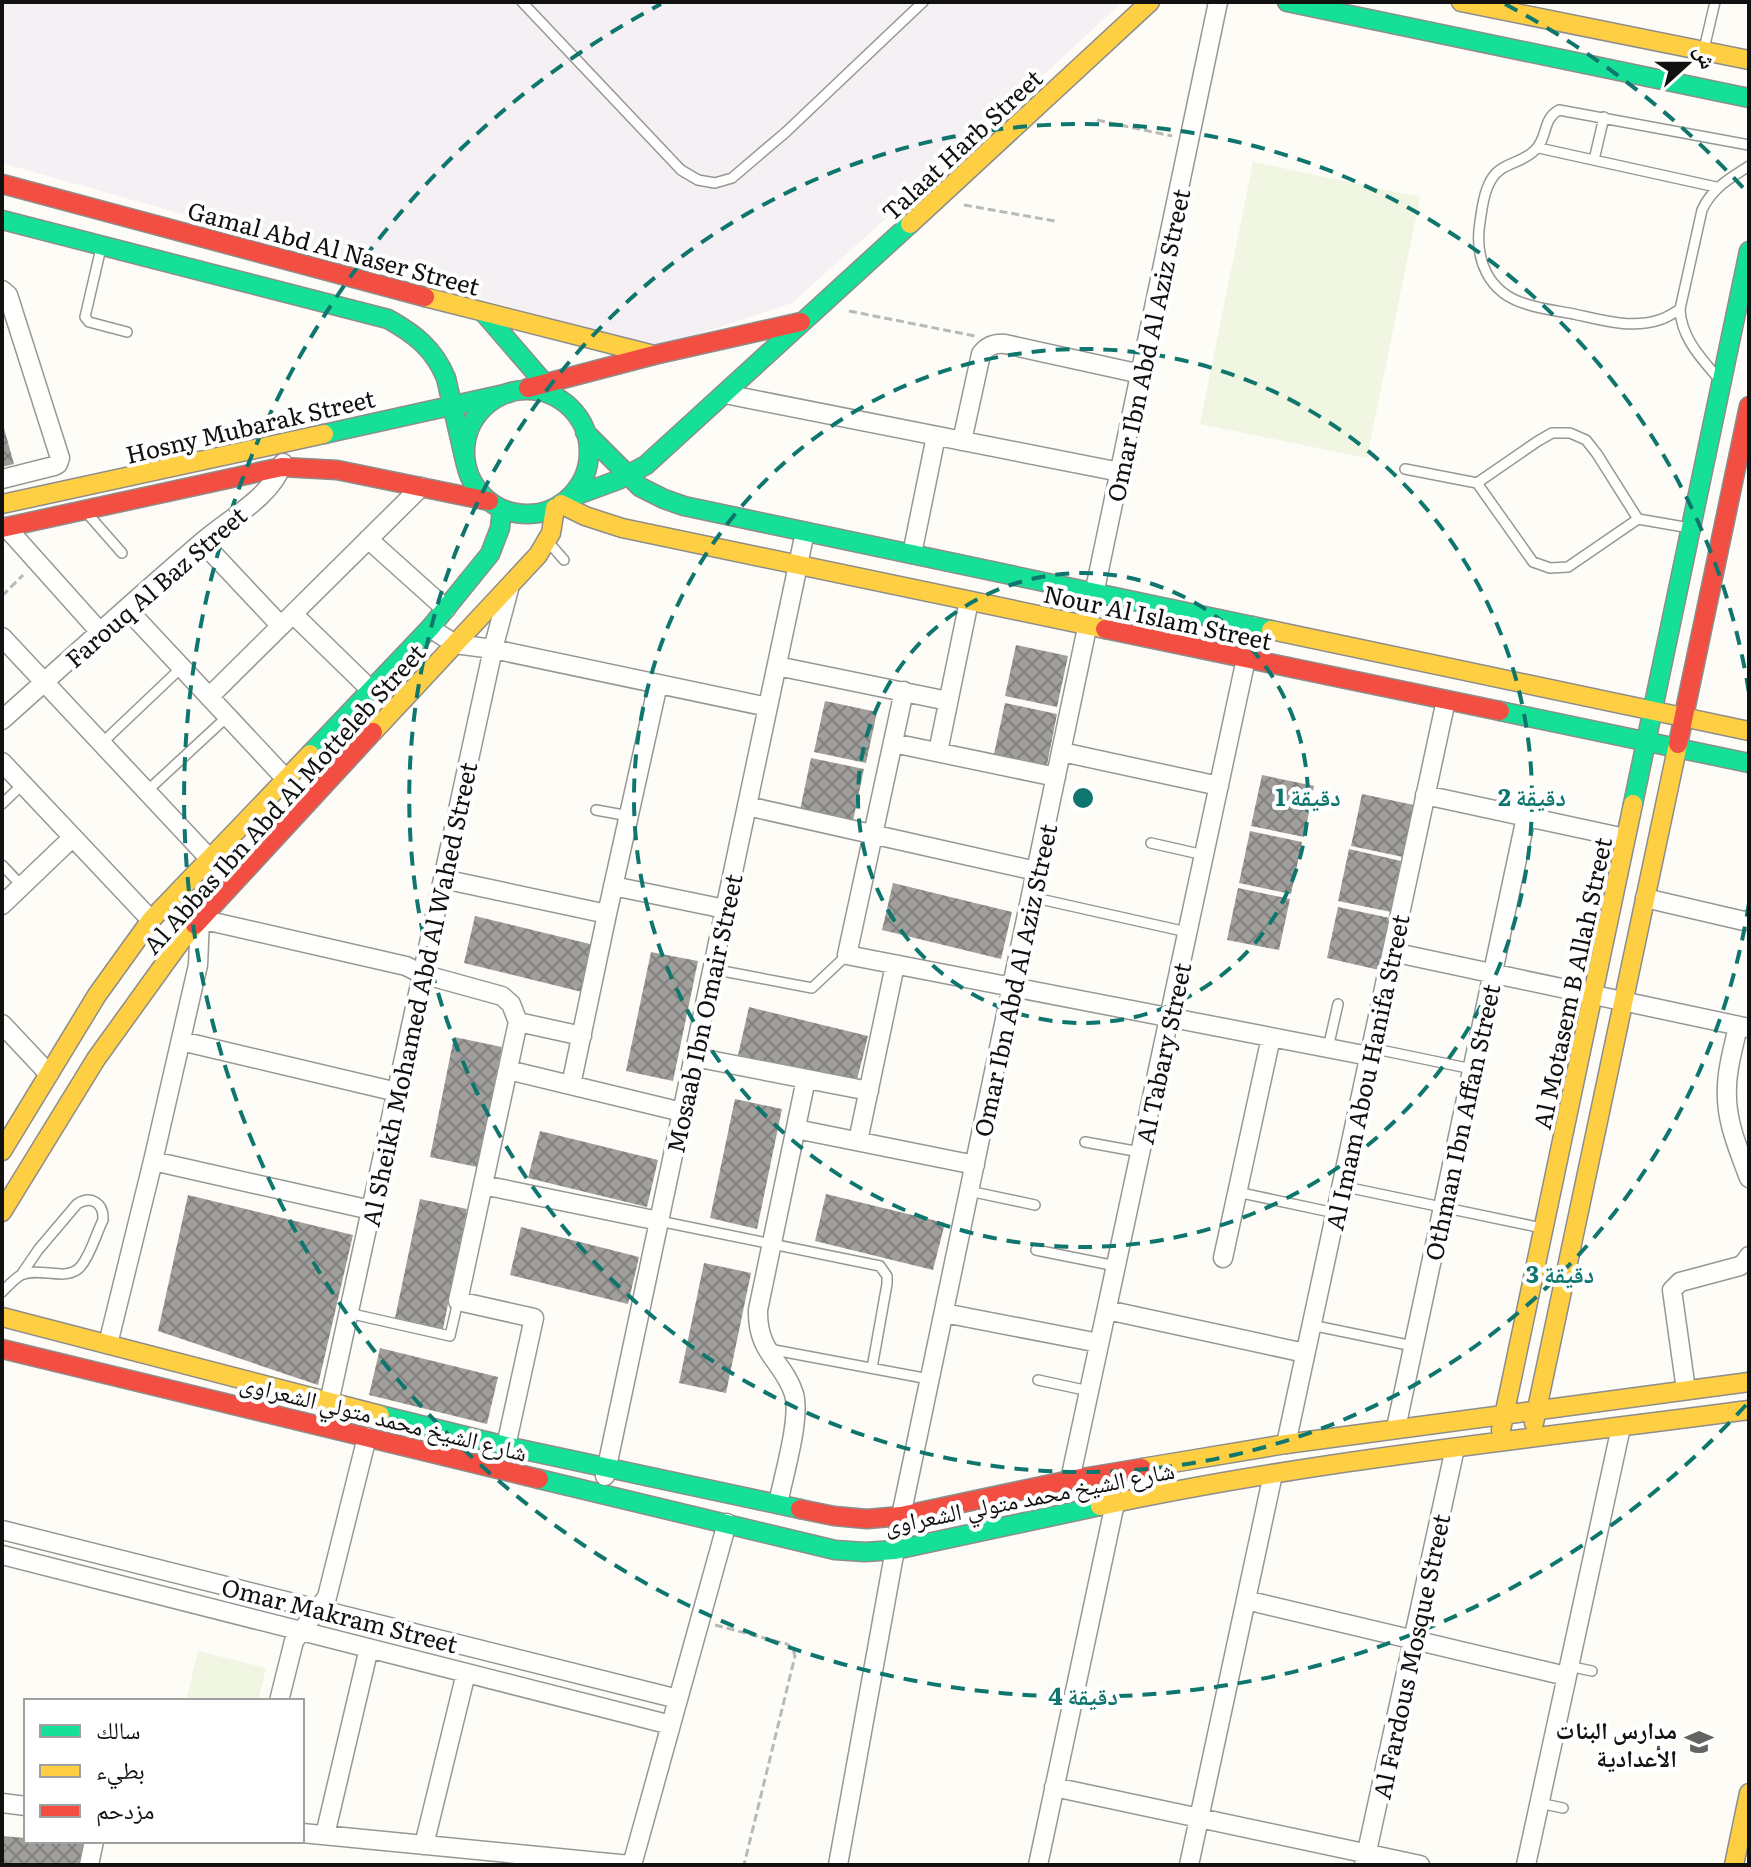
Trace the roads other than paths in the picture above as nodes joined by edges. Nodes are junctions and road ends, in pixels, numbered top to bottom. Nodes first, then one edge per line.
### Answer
1 (522, 2) edge
2 (923, 2) edge
3 (1150, 2) edge
4 (1218, 2) edge
5 (1287, 2) edge
6 (1461, 2) edge
7 (1715, 2) edge
8 (1541, 10) edge
9 (1704, 51) junction
10 (1749, 60) edge
11 (1749, 98) edge
12 (1604, 117) junction
13 (1749, 145) edge
14 (1539, 148) junction
15 (1594, 160) junction
16 (1749, 166) edge
17 (2, 184) edge
18 (1716, 187) junction
19 (110, 212) junction
20 (2, 220) edge
21 (102, 245) junction
22 (1749, 251) edge
23 (2, 290) edge
24 (1680, 309) junction
25 (483, 312) junction
26 (805, 322) junction
27 (127, 332) dead end
28 (654, 355) junction
29 (1141, 374) junction
30 (1721, 382) junction
31 (545, 383) junction
32 (515, 391) junction
33 (725, 394) junction
34 (559, 399) junction
35 (452, 405) junction
36 (1749, 406) edge
37 (585, 432) junction
38 (936, 436) junction
39 (290, 441) junction
40 (962, 441) junction
41 (466, 465) junction
42 (282, 467) junction
43 (1405, 469) dead end
44 (1120, 472) junction
45 (629, 476) junction
46 (2, 479) edge
47 (1477, 483) junction
48 (421, 487) junction
49 (562, 503) junction
50 (2, 504) edge
51 (496, 505) junction
52 (83, 510) junction
53 (1638, 519) junction
54 (4, 527) edge
55 (1690, 528) junction
56 (805, 532) junction
57 (368, 539) junction
58 (548, 541) junction
59 (202, 542) junction
60 (122, 553) dead end
61 (912, 554) junction
62 (564, 560) dead end
63 (798, 565) junction
64 (509, 587) junction
65 (1095, 593) junction
66 (969, 601) junction
67 (127, 609) junction
68 (446, 609) junction
69 (287, 620) junction
70 (1088, 626) junction
71 (1253, 626) junction
72 (430, 628) junction
73 (100, 632) junction
74 (2, 637) edge
75 (455, 644) junction
76 (493, 649) junction
77 (1246, 659) junction
78 (777, 666) junction
79 (182, 667) junction
80 (44, 682) junction
81 (658, 684) junction
82 (372, 691) junction
83 (904, 691) junction
84 (209, 697) junction
85 (1446, 700) junction
86 (948, 701) junction
87 (768, 707) junction
88 (1652, 710) junction
89 (228, 716) junction
90 (1683, 717) junction
91 (2, 720) edge
92 (1749, 731) edge
93 (1646, 742) junction
94 (102, 743) junction
95 (893, 743) junction
96 (1677, 748) junction
97 (938, 752) junction
98 (1062, 752) junction
99 (2, 762) edge
100 (1749, 763) edge
101 (1056, 777) junction
102 (286, 779) junction
103 (23, 784) junction
104 (1219, 786) junction
105 (147, 791) junction
106 (1425, 795) junction
107 (2, 804) edge
108 (747, 806) junction
109 (596, 810) dead end
110 (629, 816) junction
111 (1526, 817) junction
112 (873, 834) junction
113 (73, 837) junction
114 (1625, 838) junction
115 (1151, 843) dead end
116 (1204, 855) junction
117 (209, 858) junction
118 (2, 865) edge
119 (1036, 871) junction
120 (443, 879) junction
121 (22, 886) junction
122 (613, 886) junction
123 (1031, 897) junction
124 (1645, 898) junction
125 (2, 905) edge
126 (725, 909) junction
127 (607, 914) junction
128 (200, 919) junction
129 (151, 920) junction
130 (1749, 920) edge
131 (1187, 932) junction
132 (1392, 952) junction
133 (847, 955) junction
134 (895, 965) junction
135 (712, 969) junction
136 (422, 974) junction
137 (1492, 974) junction
138 (1012, 987) junction
139 (1593, 995) junction
140 (1623, 1001) junction
141 (1338, 1004) dead end
142 (1169, 1018) junction
143 (518, 1022) junction
144 (2, 1024) edge
145 (1743, 1027) edge
146 (582, 1036) junction
147 (1271, 1037) junction
148 (181, 1041) junction
149 (1328, 1048) junction
150 (1370, 1052) junction
151 (694, 1057) junction
152 (1472, 1069) junction
153 (508, 1070) junction
154 (49, 1074) junction
155 (806, 1079) junction
156 (571, 1085) junction
157 (869, 1091) junction
158 (397, 1092) junction
159 (682, 1112) junction
160 (796, 1129) junction
161 (858, 1141) junction
162 (1085, 1142) dead end
163 (2, 1151) edge
164 (1140, 1152) junction
165 (153, 1161) junction
166 (975, 1165) junction
167 (1749, 1178) edge
168 (483, 1185) junction
169 (1341, 1186) junction
170 (969, 1191) junction
171 (1237, 1192) junction
172 (1035, 1205) dead end
173 (1443, 1207) junction
174 (371, 1210) junction
175 (2, 1212) edge
176 (1335, 1213) junction
177 (659, 1221) junction
178 (1544, 1228) junction
179 (772, 1243) junction
180 (1036, 1250) dead end
181 (1749, 1256) edge
182 (1223, 1258) dead end
183 (1116, 1266) junction
184 (21, 1275) junction
185 (2, 1292) edge
186 (458, 1301) junction
187 (1107, 1310) junction
188 (348, 1313) junction
189 (944, 1313) junction
190 (2, 1317) edge
191 (1311, 1325) junction
192 (1099, 1343) junction
193 (108, 1344) junction
194 (1413, 1346) junction
195 (766, 1348) junction
196 (2, 1349) edge
197 (1305, 1353) junction
198 (872, 1368) junction
199 (929, 1379) junction
200 (1038, 1380) dead end
201 (1749, 1382) edge
202 (1686, 1390) junction
203 (1089, 1391) junction
204 (329, 1403) junction
205 (1537, 1410) junction
206 (1749, 1410) edge
207 (1505, 1414) junction
208 (1621, 1427) junction
209 (1396, 1428) junction
210 (367, 1437) junction
211 (1531, 1439) junction
212 (1499, 1442) junction
213 (1286, 1444) junction
214 (506, 1446) junction
215 (1455, 1448) junction
216 (607, 1468) junction
217 (1273, 1474) junction
218 (1070, 1480) junction
219 (601, 1493) junction
220 (1115, 1503) junction
221 (778, 1504) junction
222 (901, 1516) junction
223 (727, 1523) junction
224 (2, 1530) edge
225 (895, 1550) junction
226 (2, 1555) edge
227 (1246, 1600) junction
228 (318, 1608) junction
229 (301, 1631) junction
230 (1413, 1640) junction
231 (369, 1648) junction
232 (1567, 1671) junction
233 (1592, 1671) dead end
234 (466, 1673) junction
235 (280, 1699) edge
236 (678, 1699) junction
237 (671, 1725) junction
238 (1054, 1787) junction
239 (1749, 1793) edge
240 (2, 1803) edge
241 (1539, 1803) junction
242 (24, 1806) edge
243 (1563, 1808) dead end
244 (1199, 1818) junction
245 (304, 1833) edge
246 (325, 1835) junction
247 (94, 1843) edge
248 (424, 1845) junction
249 (473, 1857) edge
250 (1365, 1859) edge
251 (89, 1865) edge
252 (631, 1865) edge
253 (838, 1865) edge
254 (1038, 1865) edge
255 (1189, 1865) edge
256 (1420, 1865) edge
257 (1526, 1865) edge
258 (1734, 1865) edge

1 - 2 lane
3 - 26 street, Talaat Harb Street
4 - 29 street, Omar Ibn Abd Al Aziz Street
5 - 11 street
6 - 8 street
7 - 9 lane
8 - 9 street
9 - 10 street
12 - 13 lane
12 - 14 lane
12 - 15 lane
14 - 15 lane
14 - 24 lane
15 - 18 lane
16 - 18 lane
17 - 19 street, Gamal Abd Al Naser Street
18 - 24 lane
19 - 21 street
19 - 25 street, Gamal Abd Al Naser Street
20 - 21 street
21 - 27 lane
21 - 35 street
22 - 30 street, Al Motasem B Allah Street
23 - 46 street
24 - 30 lane
25 - 28 street, Gamal Abd Al Naser Street
25 - 31 street
26 - 28 street
26 - 33 street, Talaat Harb Street
28 - 31 street
29 - 40 street
29 - 44 street, Omar Ibn Abd Al Aziz Street
30 - 55 street, Al Motasem B Allah Street
31 - 32 street
31 - 34 street
32 - 34 street
32 - 35 street, Hosny Mubarak Street
32 - 41 street
33 - 38 street
33 - 45 street, Talaat Harb Street
34 - 37 street
35 - 39 street, Hosny Mubarak Street
35 - 41 street
36 - 90 street
37 - 45 street, Nour Al Islam Street
37 - 49 street
38 - 40 street
38 - 61 street
39 - 42 street, Farouq Al Baz Street
39 - 50 street, Hosny Mubarak Street
40 - 44 street
41 - 51 street
42 - 48 street, Hosny Mubarak Street
42 - 52 street, Hosny Mubarak Street
42 - 59 street, Farouq Al Baz Street
43 - 47 lane
44 - 65 street, Omar Ibn Abd Al Aziz Street
45 - 49 street, Talaat Harb Street
45 - 56 street, Nour Al Islam Street
47 - 53 lane
47 - 53 lane
48 - 51 street, Hosny Mubarak Street
48 - 57 street
49 - 51 street
49 - 58 street, Al Abbas Ibn Abd Al Motteleb Street
49 - 63 street, Nour Al Islam Street
51 - 68 street, Al Abbas Ibn Abd Al Motteleb Street
52 - 54 street, Hosny Mubarak Street
52 - 60 lane
53 - 55 lane
54 - 73 street
55 - 88 street, Al Motasem B Allah Street
56 - 61 street, Nour Al Islam Street
56 - 63 street, Mosaab Ibn Omair Street
57 - 68 street
57 - 69 street
58 - 62 lane
58 - 64 street, Al Abbas Ibn Abd Al Motteleb Street
59 - 67 street, Farouq Al Baz Street
59 - 69 street
61 - 65 street, Nour Al Islam Street
63 - 66 street, Nour Al Islam Street
63 - 78 street, Mosaab Ibn Omair Street
64 - 75 street, Al Abbas Ibn Abd Al Motteleb Street
64 - 76 street, Al Sheikh Mohamed Abd Al Wahed Street
65 - 70 street, Omar Ibn Abd Al Aziz Street
65 - 71 street, Nour Al Islam Street
66 - 70 street, Nour Al Islam Street
66 - 86 street
67 - 73 street, Farouq Al Baz Street
67 - 79 street
68 - 72 street, Al Abbas Ibn Abd Al Motteleb Street
69 - 82 street
69 - 84 street
70 - 77 street, Nour Al Islam Street
70 - 98 street, Omar Ibn Abd Al Aziz Street
71 - 77 street, Al Tabary Street
71 - 88 street, Nour Al Islam Street
72 - 75 street
72 - 82 street, Al Abbas Ibn Abd Al Motteleb Street
73 - 80 street, Farouq Al Baz Street
74 - 80 street
75 - 76 street
75 - 128 street, Al Abbas Ibn Abd Al Motteleb Street
76 - 81 street
76 - 120 street, Al Sheikh Mohamed Abd Al Wahed Street
77 - 85 street, Nour Al Islam Street
77 - 104 street, Al Tabary Street
78 - 83 street
78 - 87 street, Mosaab Ibn Omair Street
79 - 84 street
79 - 94 lane
80 - 91 street, Farouq Al Baz Street
80 - 94 street
81 - 87 street
81 - 110 street
82 - 102 street, Al Abbas Ibn Abd Al Motteleb Street
83 - 86 street
83 - 95 street
84 - 89 street
85 - 93 street, Nour Al Islam Street
85 - 106 street, Al Imam Abou Hanifa Street
86 - 97 street
87 - 108 street, Mosaab Ibn Omair Street
88 - 90 street, Nour Al Islam Street
88 - 93 street, Al Motasem B Allah Street
89 - 102 street
89 - 105 lane
90 - 92 street, Nour Al Islam Street
90 - 96 street
93 - 96 street, Nour Al Islam Street
93 - 114 street, Al Motasem B Allah Street
94 - 105 street
95 - 97 street
95 - 112 street
96 - 100 street, Nour Al Islam Street
96 - 124 street
97 - 101 street
98 - 101 street, Omar Ibn Abd Al Aziz Street
98 - 104 street
99 - 103 street
101 - 119 street, Omar Ibn Abd Al Aziz Street
102 - 117 street, Al Abbas Ibn Abd Al Motteleb Street
103 - 107 lane
103 - 113 street
104 - 116 street, Al Tabary Street
105 - 117 street
106 - 111 street
106 - 132 street, Al Imam Abou Hanifa Street
108 - 112 street
108 - 126 street, Mosaab Ibn Omair Street
109 - 110 lane
110 - 122 street
111 - 114 street
111 - 137 street, Othman Ibn Affan Street
112 - 119 street
112 - 133 street
113 - 121 street
113 - 129 street
114 - 139 street, Al Motasem B Allah Street
115 - 116 lane
116 - 131 street, Al Tabary Street
117 - 129 street, Al Abbas Ibn Abd Al Motteleb Street
118 - 121 lane
119 - 123 street, Omar Ibn Abd Al Aziz Street
120 - 127 street
120 - 136 street, Al Sheikh Mohamed Abd Al Wahed Street
121 - 125 street
122 - 126 street
122 - 127 street
123 - 131 lane
123 - 138 street, Omar Ibn Abd Al Aziz Street
124 - 130 street
124 - 140 street
126 - 135 street, Mosaab Ibn Omair Street
127 - 146 street
128 - 136 street
128 - 148 street
128 - 175 street, Al Abbas Ibn Abd Al Motteleb Street
129 - 154 street, Al Abbas Ibn Abd Al Motteleb Street
131 - 142 street, Al Tabary Street
132 - 137 street
132 - 150 street, Al Imam Abou Hanifa Street
133 - 134 street
133 - 135 lane
134 - 138 street
134 - 157 street
135 - 151 street, Mosaab Ibn Omair Street
136 - 143 street
136 - 158 street, Al Sheikh Mohamed Abd Al Wahed Street
137 - 139 street
137 - 152 street, Othman Ibn Affan Street
138 - 142 street
138 - 166 street, Omar Ibn Abd Al Aziz Street
139 - 140 street
139 - 178 street, Al Motasem B Allah Street
140 - 145 street
140 - 205 street
141 - 149 lane
142 - 147 street
142 - 164 street, Al Tabary Street
143 - 146 street
143 - 153 street
144 - 154 street
145 - 167 street
146 - 156 street
147 - 149 street
147 - 171 street
148 - 158 street
148 - 165 street
149 - 150 street
150 - 152 lane
150 - 169 street, Al Imam Abou Hanifa Street
151 - 155 street
151 - 159 street, Mosaab Ibn Omair Street
152 - 173 street, Othman Ibn Affan Street
153 - 156 street
153 - 168 street
154 - 163 street, Al Abbas Ibn Abd Al Motteleb Street
155 - 157 street
155 - 160 street
156 - 159 street
157 - 161 street
158 - 174 street, Al Sheikh Mohamed Abd Al Wahed Street
159 - 177 street, Mosaab Ibn Omair Street
160 - 161 street
160 - 179 street
161 - 166 street
162 - 164 lane
164 - 183 street, Al Tabary Street
165 - 174 street
165 - 193 street
166 - 170 street, Omar Ibn Abd Al Aziz Street
168 - 177 street
168 - 186 street
169 - 173 lane
169 - 176 street, Al Imam Abou Hanifa Street
170 - 172 lane
170 - 189 street, Omar Ibn Abd Al Aziz Street
171 - 176 lane
171 - 182 street
173 - 178 lane
173 - 194 street, Othman Ibn Affan Street
174 - 188 street, Al Sheikh Mohamed Abd Al Wahed Street
176 - 191 street, Al Imam Abou Hanifa Street
177 - 179 lane
177 - 216 street, Mosaab Ibn Omair Street
178 - 207 street, Al Motasem B Allah Street
179 - 195 street
179 - 198 lane
180 - 183 lane
181 - 202 street
183 - 187 street, Al Tabary Street
184 - 184 lane
184 - 185 lane
186 - 188 lane
186 - 214 street
187 - 192 street, Al Tabary Street
187 - 197 street
188 - 204 street, Al Sheikh Mohamed Abd Al Wahed Street
189 - 192 street
189 - 199 street, Omar Ibn Abd Al Aziz Street
190 - 193 street, شارع الشيخ محمد متولي الشعراوى
191 - 194 lane
191 - 197 street, Al Imam Abou Hanifa Street
192 - 203 street, Al Tabary Street
193 - 204 street, شارع الشيخ محمد متولي الشعراوى
194 - 209 street, Othman Ibn Affan Street
195 - 198 lane
195 - 221 street
196 - 210 street, شارع الشيخ محمد متولي الشعراوى
197 - 213 street, Al Imam Abou Hanifa Street
198 - 199 lane
199 - 222 street, Omar Ibn Abd Al Aziz Street
200 - 203 lane
201 - 202 street, شارع الشيخ محمد متولي الشعراوى
202 - 205 street, شارع الشيخ محمد متولي الشعراوى
203 - 218 street, Al Tabary Street
204 - 214 street, شارع الشيخ محمد متولي الشعراوى
205 - 207 street, شارع الشيخ محمد متولي الشعراوى
205 - 211 street
206 - 208 street, شارع الشيخ محمد متولي الشعراوى
207 - 209 street, شارع الشيخ محمد متولي الشعراوى
207 - 212 street, Al Motasem B Allah Street
208 - 211 street, شارع الشيخ محمد متولي الشعراوى
208 - 232 street
209 - 213 street, شارع الشيخ محمد متولي الشعراوى
210 - 219 street, شارع الشيخ محمد متولي الشعراوى
210 - 228 street
211 - 212 street, شارع الشيخ محمد متولي الشعراوى
212 - 215 street, شارع الشيخ محمد متولي الشعراوى
213 - 218 street, شارع الشيخ محمد متولي الشعراوى
214 - 216 street, شارع الشيخ محمد متولي الشعراوى
215 - 217 street, شارع الشيخ محمد متولي الشعراوى
215 - 230 street, Al Fardous Mosque Street
216 - 219 street, Mosaab Ibn Omair Street
216 - 221 street, شارع الشيخ محمد متولي الشعراوى
217 - 220 street, شارع الشيخ محمد متولي الشعراوى
217 - 227 street
218 - 222 street, شارع الشيخ محمد متولي الشعراوى
219 - 223 street, شارع الشيخ محمد متولي الشعراوى
220 - 225 street, شارع الشيخ محمد متولي الشعراوى
220 - 238 street
221 - 222 street, شارع الشيخ محمد متولي الشعراوى
222 - 225 street, Omar Ibn Abd Al Aziz Street
223 - 225 street, شارع الشيخ محمد متولي الشعراوى
223 - 236 street
224 - 228 street, Omar Makram Street
225 - 253 street, Omar Ibn Abd Al Aziz Street
226 - 229 street, Omar Makram Street
227 - 230 street
227 - 244 street
228 - 229 street
228 - 236 street, Omar Makram Street
229 - 231 street, Omar Makram Street
229 - 235 street
230 - 232 street
230 - 250 street, Al Fardous Mosque Street
231 - 234 street, Omar Makram Street
231 - 246 street
232 - 233 lane
232 - 241 street
234 - 237 street, Omar Makram Street
234 - 248 street
236 - 237 street
237 - 252 street
238 - 244 street
238 - 254 street
239 - 258 street
240 - 242 street
241 - 243 lane
241 - 257 street
244 - 250 street
244 - 255 street
245 - 246 street
246 - 248 street
247 - 251 street
248 - 249 street
249 - 252 street
250 - 256 street

